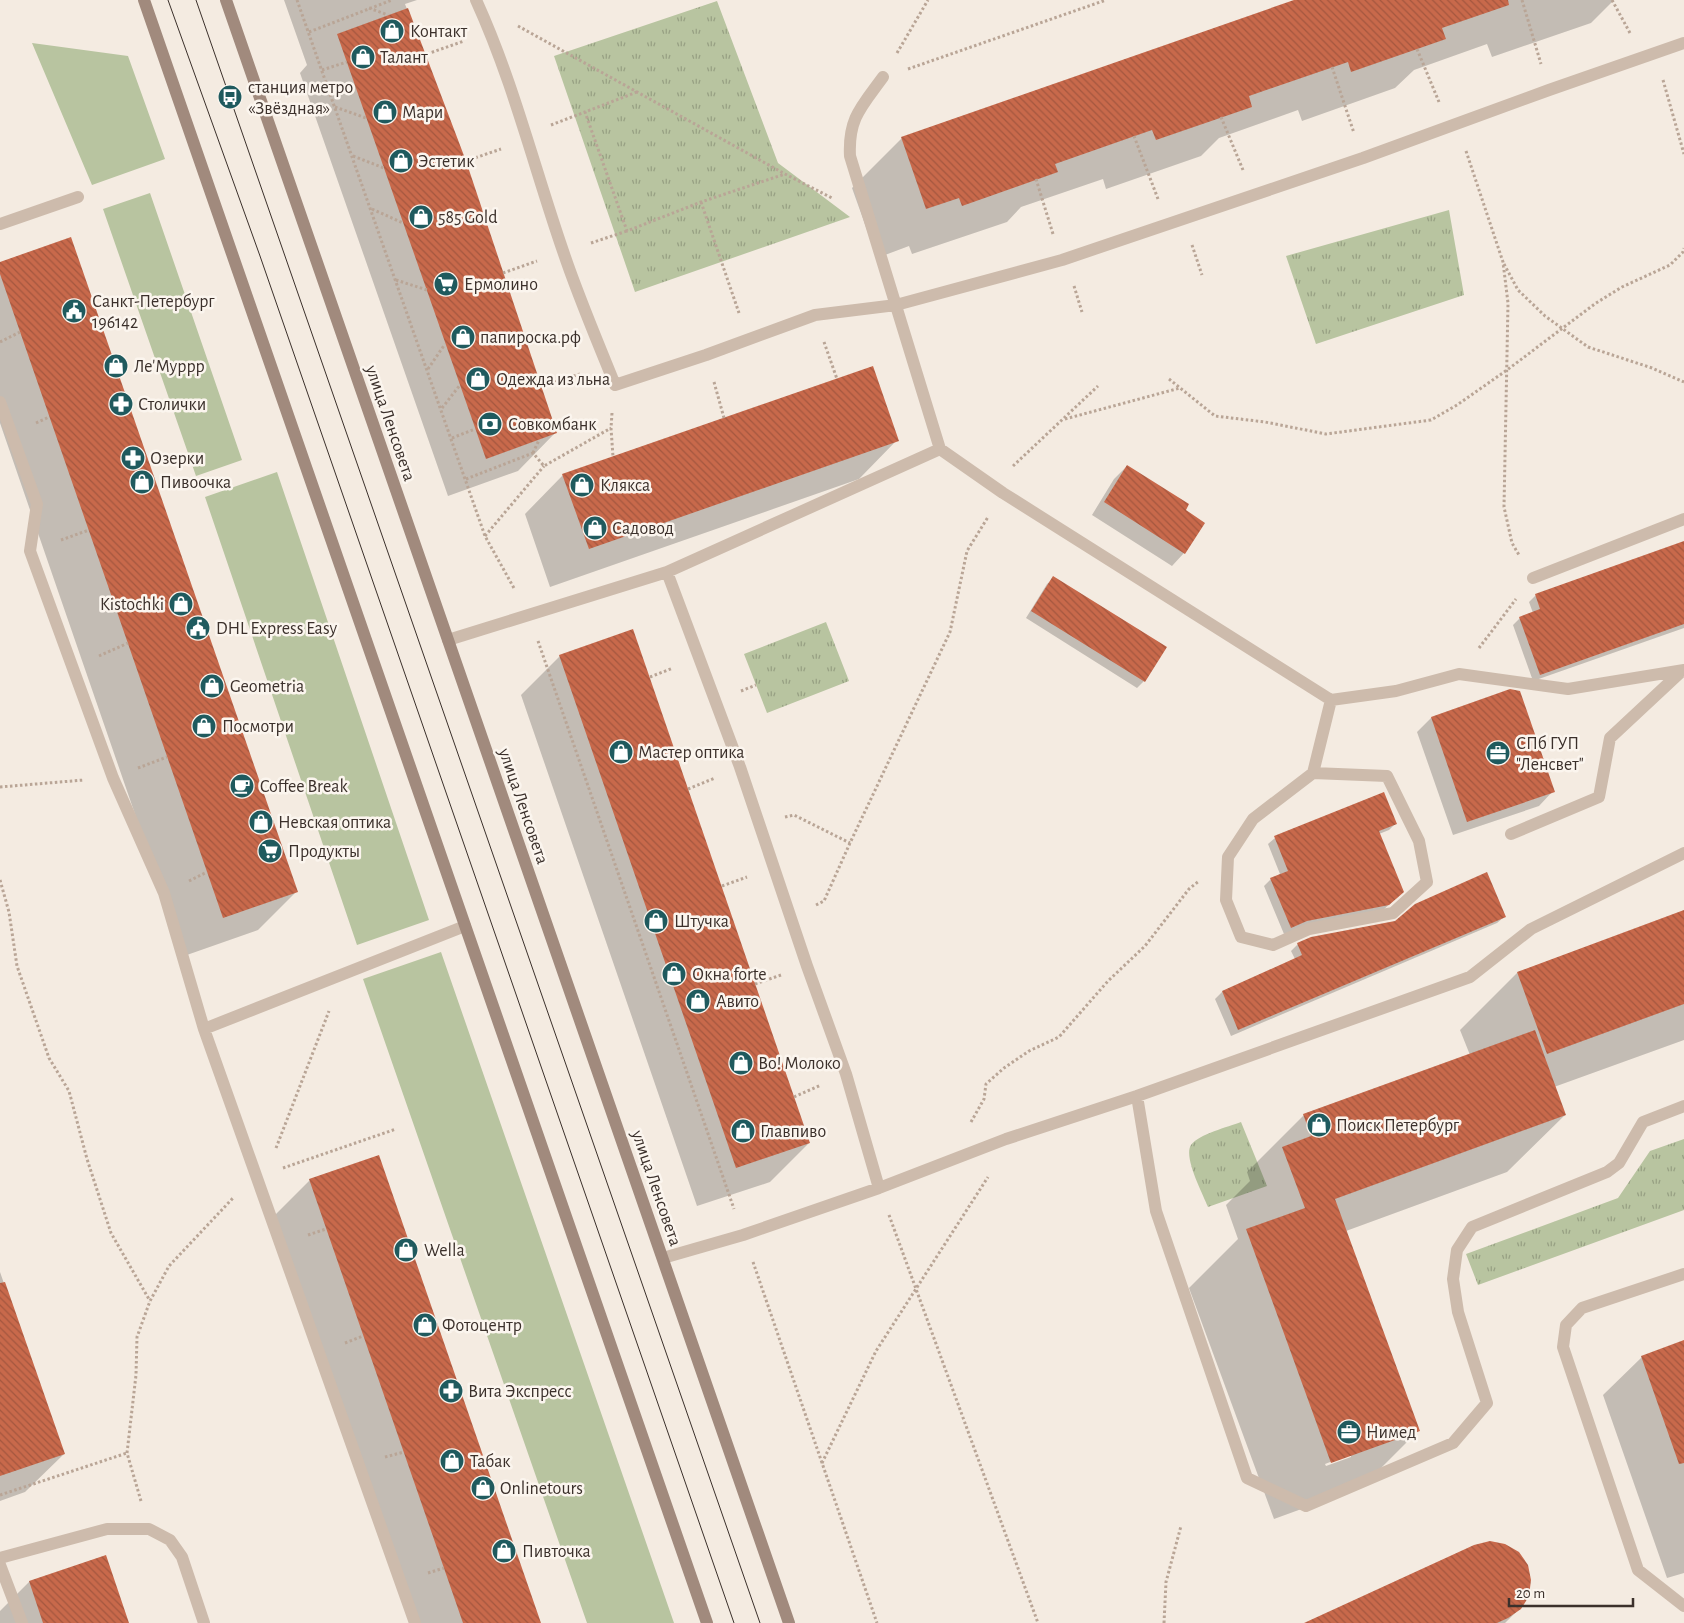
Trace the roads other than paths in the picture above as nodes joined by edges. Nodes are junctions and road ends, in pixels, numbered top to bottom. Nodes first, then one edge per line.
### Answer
1 (144, 0) edge
2 (226, 0) edge
3 (476, 0) edge
4 (1684, 43) edge
5 (883, 77) road end
6 (78, 197) dead end
7 (0, 224) edge
8 (896, 305) junction
9 (0, 402) edge
10 (940, 449) junction
11 (1684, 519) edge
12 (667, 572) junction
13 (1533, 578) road end
14 (448, 640) junction
15 (1684, 670) edge
16 (1331, 700) junction
17 (1313, 773) junction
18 (1512, 834) dead end
19 (1684, 853) edge
20 (466, 926) junction
21 (204, 1029) junction
22 (1137, 1096) junction
23 (1684, 1106) edge
24 (879, 1188) junction
25 (663, 1258) junction
26 (1684, 1274) edge
27 (0, 1558) edge
28 (0, 1565) edge
29 (1684, 1606) edge
30 (22, 1623) edge
31 (204, 1623) edge
32 (414, 1623) edge
33 (707, 1623) edge
34 (789, 1623) edge

1 - 20 street
2 - 14 street, улица Ленсовета
3 - 8 lane
4 - 8 lane
5 - 8 lane
6 - 7 lane
8 - 10 lane
9 - 21 lane
10 - 12 lane
10 - 16 lane
11 - 13 lane
12 - 14 lane
12 - 24 lane
14 - 25 street, улица Ленсовета
15 - 16 lane
15 - 18 lane
16 - 17 lane
17 - 17 lane
19 - 22 lane
20 - 21 lane
20 - 33 street
21 - 32 lane
22 - 23 lane
22 - 24 lane
24 - 25 lane
25 - 34 street, улица Ленсовета
26 - 29 lane
27 - 31 lane
28 - 30 lane

